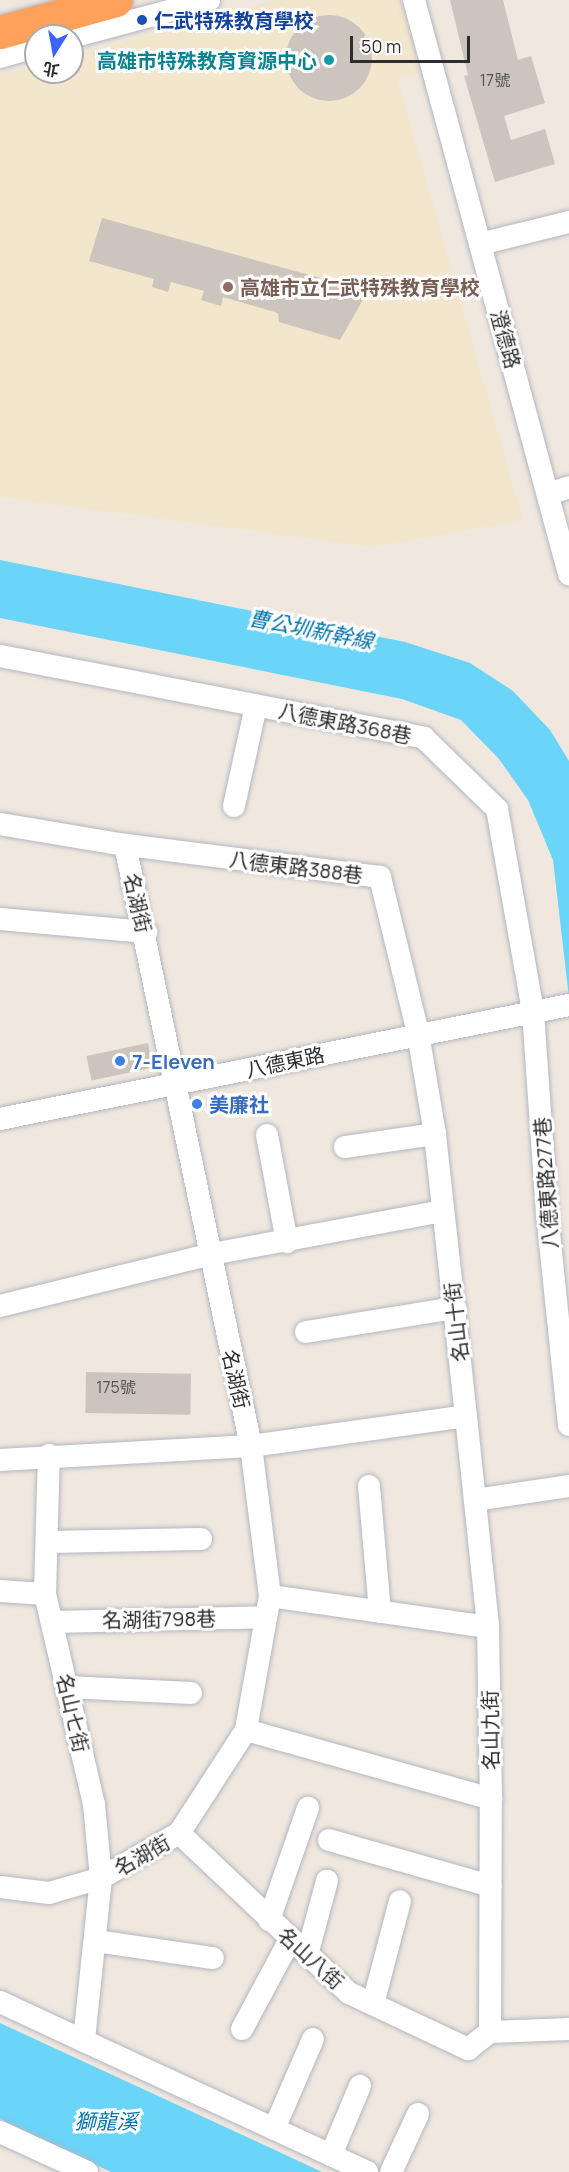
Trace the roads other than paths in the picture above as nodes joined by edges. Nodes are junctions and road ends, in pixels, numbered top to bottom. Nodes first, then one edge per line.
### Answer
1 (116, 0) edge
2 (209, 0) edge
3 (414, 0) edge
4 (0, 32) edge
5 (84, 34) edge
6 (24, 50) edge
7 (0, 57) edge
8 (569, 222) edge
9 (480, 244) junction
10 (558, 490) edge
11 (569, 574) edge
12 (0, 656) edge
13 (256, 705) junction
14 (234, 806) dead end
15 (0, 824) edge
16 (125, 845) junction
17 (0, 920) edge
18 (146, 932) junction
19 (565, 1006) edge
20 (533, 1012) junction
21 (418, 1034) junction
22 (175, 1086) junction
23 (0, 1119) edge
24 (435, 1134) junction
25 (267, 1135) dead end
26 (345, 1147) dead end
27 (441, 1211) junction
28 (287, 1242) junction
29 (207, 1255) junction
30 (0, 1306) edge
31 (455, 1308) junction
32 (306, 1332) dead end
33 (466, 1416) junction
34 (569, 1425) edge
35 (251, 1446) junction
36 (49, 1455) junction
37 (0, 1460) edge
38 (369, 1486) dead end
39 (569, 1486) edge
40 (475, 1500) junction
41 (201, 1539) dead end
42 (46, 1542) junction
43 (0, 1592) edge
44 (45, 1594) junction
45 (268, 1606) junction
46 (380, 1612) junction
47 (52, 1622) junction
48 (488, 1627) junction
49 (67, 1687) junction
50 (191, 1693) dead end
51 (246, 1730) junction
52 (491, 1799) junction
53 (308, 1808) dead end
54 (179, 1833) junction
55 (329, 1840) dead end
56 (101, 1878) junction
57 (327, 1881) dead end
58 (491, 1886) junction
59 (0, 1887) edge
60 (400, 1901) dead end
61 (269, 1920) junction
62 (96, 1941) junction
63 (299, 1948) junction
64 (213, 1958) dead end
65 (0, 2002) edge
66 (373, 2004) junction
67 (242, 2029) dead end
68 (569, 2029) edge
69 (490, 2032) junction
70 (313, 2040) dead end
71 (84, 2041) junction
72 (360, 2086) dead end
73 (418, 2114) dead end
74 (274, 2129) junction
75 (0, 2132) edge
76 (330, 2155) junction
77 (87, 2172) edge
78 (367, 2172) edge
79 (391, 2172) edge

1 - 4 highway
2 - 5 street
3 - 9 street, 澄德路
6 - 7 street
8 - 9 street
9 - 10 street, 澄德路
10 - 11 street, 澄德路
12 - 13 street, 八德東路368巷
13 - 14 street
13 - 20 street, 八德東路368巷
15 - 16 street, 名湖街
16 - 18 street, 名湖街
16 - 21 street, 八德東路388巷
17 - 18 street
18 - 22 street, 名湖街
19 - 20 street, 八德東路
20 - 21 street, 八德東路
20 - 34 street, 八德東路277巷
21 - 22 street, 八德東路
21 - 24 street, 名山十街
22 - 23 street, 八德東路
22 - 29 street, 名湖街
24 - 26 street
24 - 27 street, 名山十街
25 - 28 street
27 - 28 street
27 - 31 street, 名山十街
28 - 29 street
29 - 30 street
29 - 35 street, 名湖街
31 - 32 street
31 - 33 street, 名山十街
33 - 35 street
33 - 40 street, 名山十街
35 - 36 street
35 - 45 street, 名湖街
36 - 37 street
36 - 42 street, 名山七街
38 - 46 street
39 - 40 street
40 - 48 street, 名山九街
41 - 42 street
42 - 44 street, 名山七街
43 - 44 street
44 - 47 street, 名山七街
45 - 46 street
45 - 47 street, 名湖街798巷
45 - 51 street, 名湖街
46 - 48 street
47 - 49 street, 名山七街
48 - 52 street, 名山九街
49 - 50 street
49 - 56 street, 名山七街
51 - 52 street, 名山九街
51 - 54 street, 名湖街
52 - 58 street
53 - 61 street
54 - 56 street, 名湖街
54 - 61 street, 名山八街
55 - 58 street
56 - 59 street, 名湖街
56 - 62 street, 名山七街
57 - 63 street
58 - 69 street
60 - 66 street
61 - 63 street, 名山八街
62 - 64 street
62 - 71 street, 名山七街
63 - 66 street, 名山八街
63 - 67 street
65 - 71 street
66 - 69 street, 名山八街
68 - 69 street
70 - 74 street
71 - 74 street
72 - 76 street
73 - 79 street
74 - 76 street
75 - 77 street
76 - 78 street

